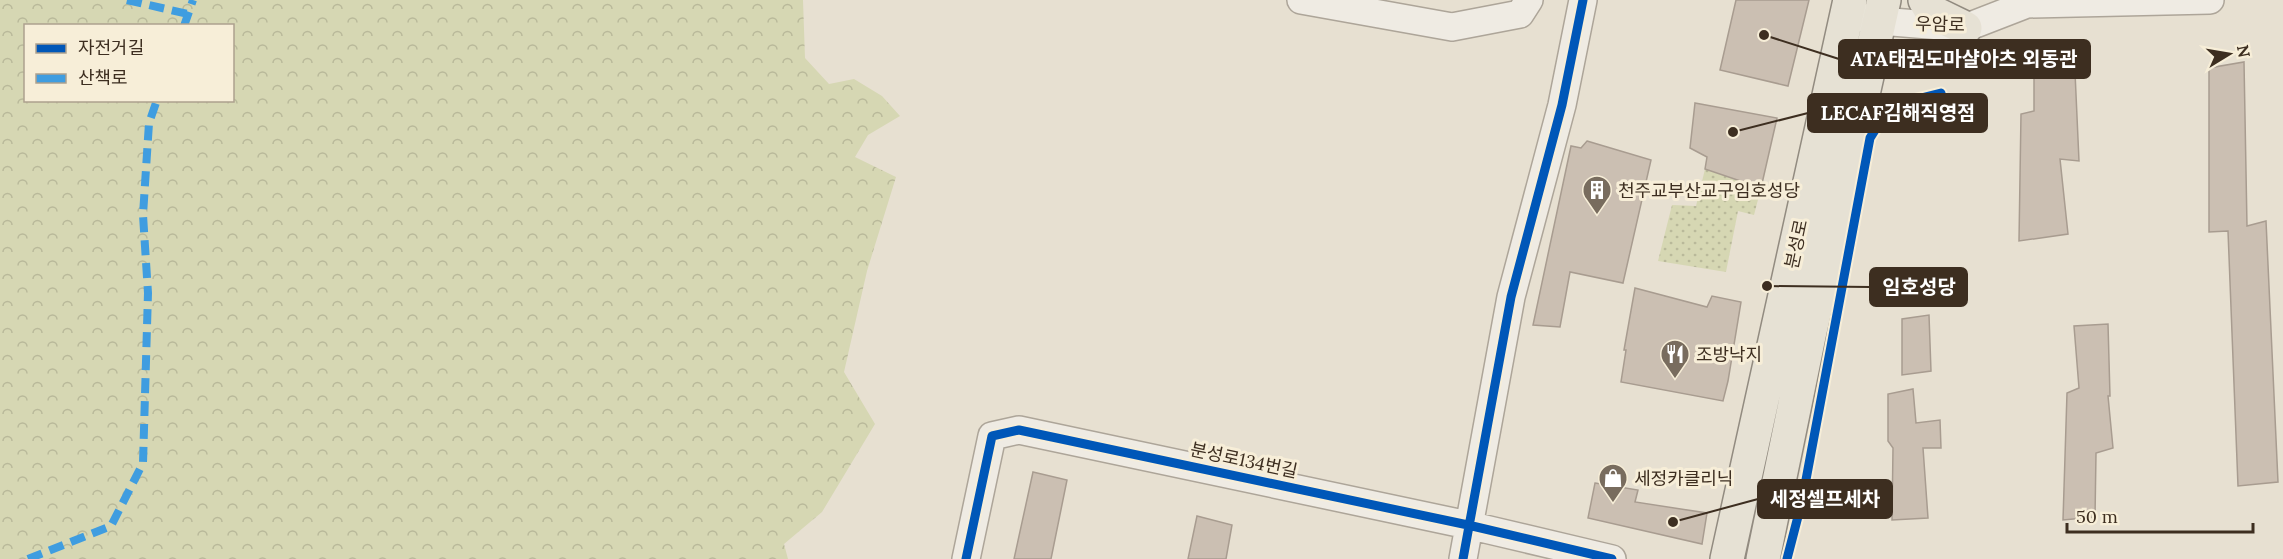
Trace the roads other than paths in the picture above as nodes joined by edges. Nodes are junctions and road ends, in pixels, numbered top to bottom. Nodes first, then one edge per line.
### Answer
1 (1301, 0) edge
2 (1529, 0) edge
3 (1583, 0) edge
4 (1925, 0) edge
5 (2210, 0) edge
6 (1848, 7) edge
7 (1882, 11) edge
8 (1965, 28) junction
9 (1468, 525) junction
10 (966, 559) edge
11 (1463, 559) edge
12 (1612, 559) edge
13 (1727, 559) edge
14 (1763, 559) edge

1 - 2 street
3 - 9 street
4 - 8 main road
5 - 8 street, 우암로
6 - 7 street, 우암로
6 - 13 main road, 분성로
7 - 8 street, 우암로
7 - 14 main road, 분성로
9 - 10 street, 분성로134번길
9 - 11 street
9 - 12 street, 분성로134번길

